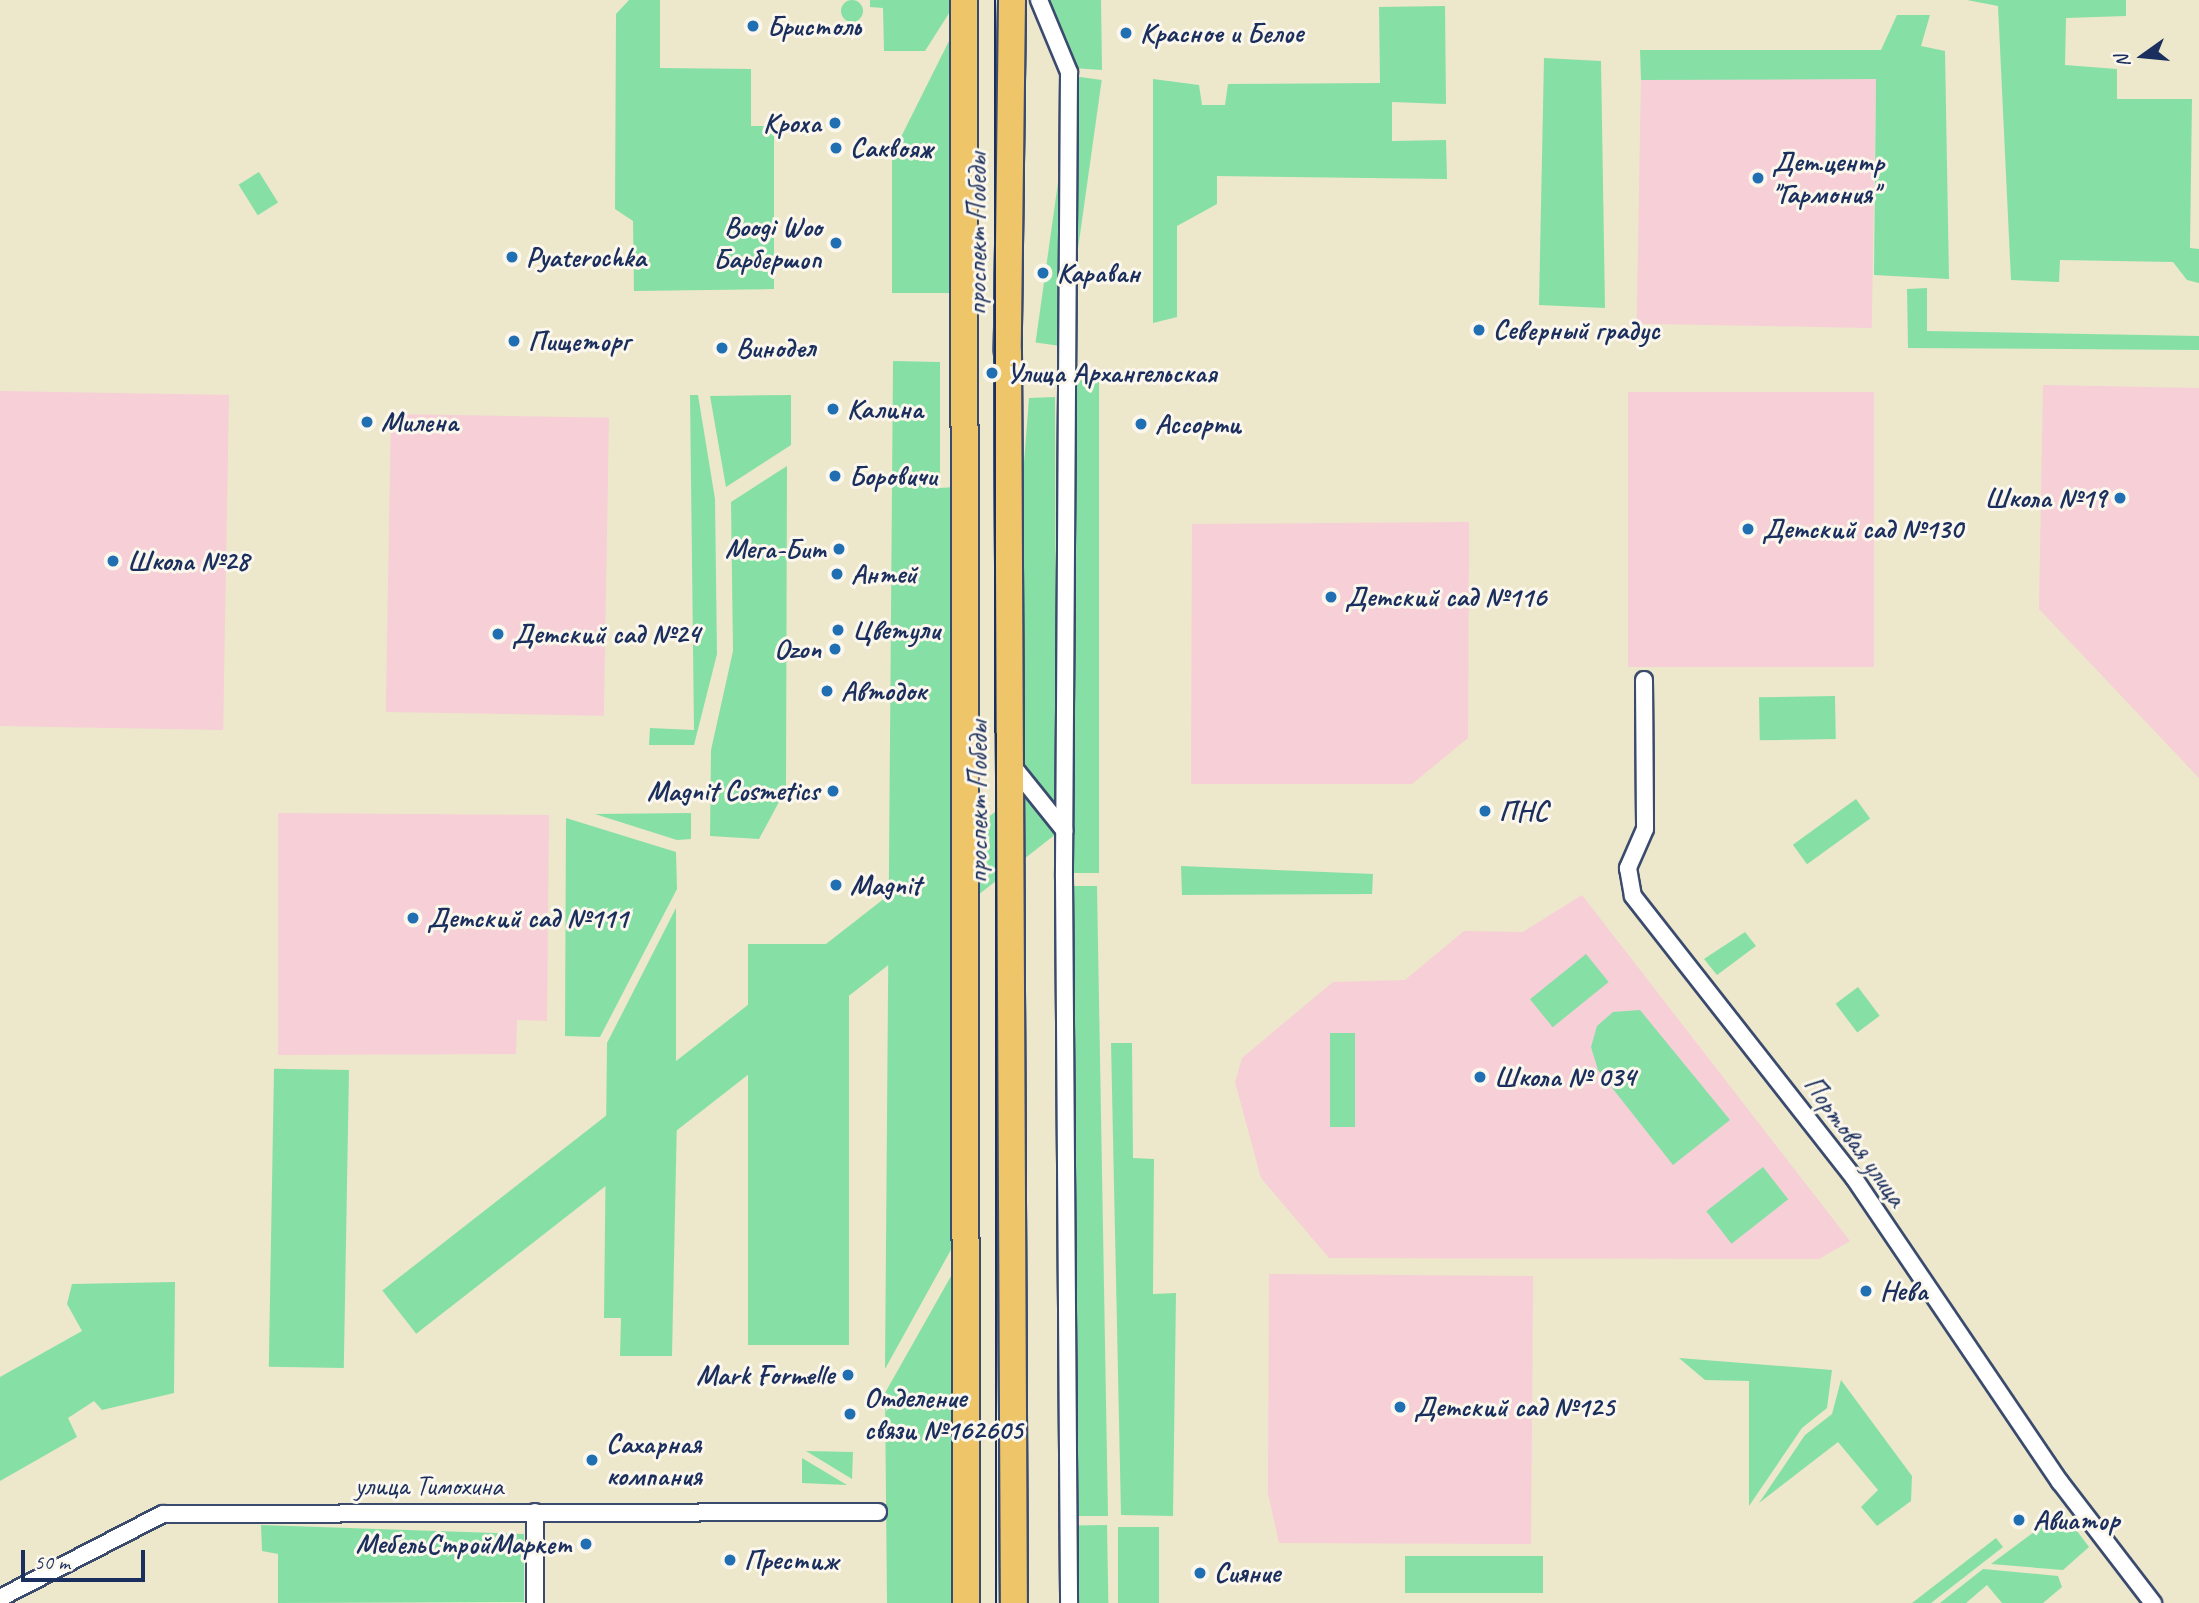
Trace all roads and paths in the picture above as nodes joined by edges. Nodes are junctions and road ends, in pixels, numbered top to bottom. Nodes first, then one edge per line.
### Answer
1 (964, 0) edge
2 (1012, 0) edge
3 (1039, 0) edge
4 (1644, 680) dead end
5 (1010, 762) junction
6 (1064, 830) junction
7 (878, 1511) dead end
8 (535, 1512) junction
9 (0, 1598) edge
10 (535, 1603) edge
11 (966, 1603) edge
12 (1014, 1603) edge
13 (1069, 1603) edge
14 (2153, 1603) edge

1 - 11 main road, проспект Победы
2 - 5 main road, проспект Победы
3 - 6 street
4 - 14 street, Портовая улица
5 - 6 street
5 - 12 main road, проспект Победы
6 - 13 street
7 - 8 street, улица Тимохина
8 - 9 street, улица Тимохина
8 - 10 street

